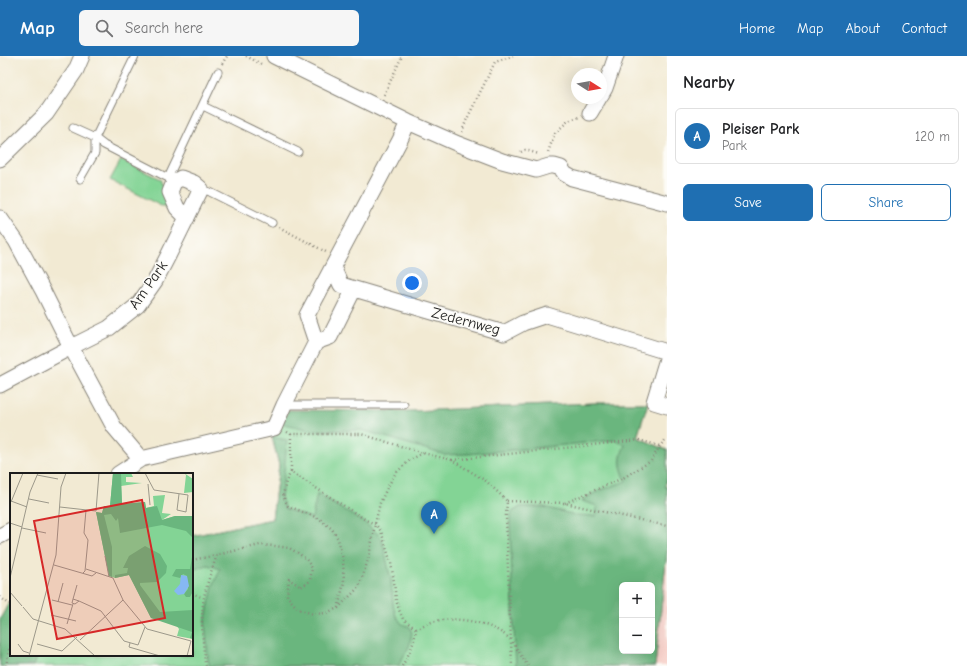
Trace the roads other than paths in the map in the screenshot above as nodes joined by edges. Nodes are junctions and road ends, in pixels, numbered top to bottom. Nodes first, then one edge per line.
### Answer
1 (82, 56) edge
2 (135, 56) edge
3 (274, 56) edge
4 (616, 56) edge
5 (218, 72) dead end
6 (607, 82) edge
7 (595, 104) edge
8 (203, 106) junction
9 (590, 113) road end
10 (408, 122) junction
11 (73, 128) dead end
12 (95, 138) junction
13 (298, 152) dead end
14 (0, 159) edge
15 (80, 179) dead end
16 (171, 180) junction
17 (201, 189) junction
18 (667, 203) edge
19 (0, 218) edge
20 (187, 218) junction
21 (272, 224) road end
22 (336, 263) junction
23 (354, 289) junction
24 (316, 342) junction
25 (71, 347) junction
26 (667, 352) edge
27 (667, 359) edge
28 (0, 385) edge
29 (404, 405) dead end
30 (284, 406) junction
31 (667, 406) edge
32 (141, 459) junction
33 (120, 473) edge
34 (10, 531) edge
35 (0, 536) edge

1 - 14 street
2 - 12 lane
3 - 10 street
4 - 6 street
5 - 8 lane
7 - 9 street
8 - 13 lane
8 - 16 lane
10 - 18 street
10 - 22 street
11 - 12 lane
12 - 15 lane
12 - 16 lane
16 - 17 street
16 - 20 street
17 - 20 street, Am Park
17 - 21 lane
19 - 25 street
20 - 25 street, Am Park
22 - 23 street, Zedernweg
22 - 24 street
23 - 24 street
23 - 26 street, Zedernweg
24 - 30 street
25 - 28 street, Am Park
25 - 32 street
27 - 31 street
29 - 30 lane
30 - 32 street
32 - 33 street
34 - 35 street

